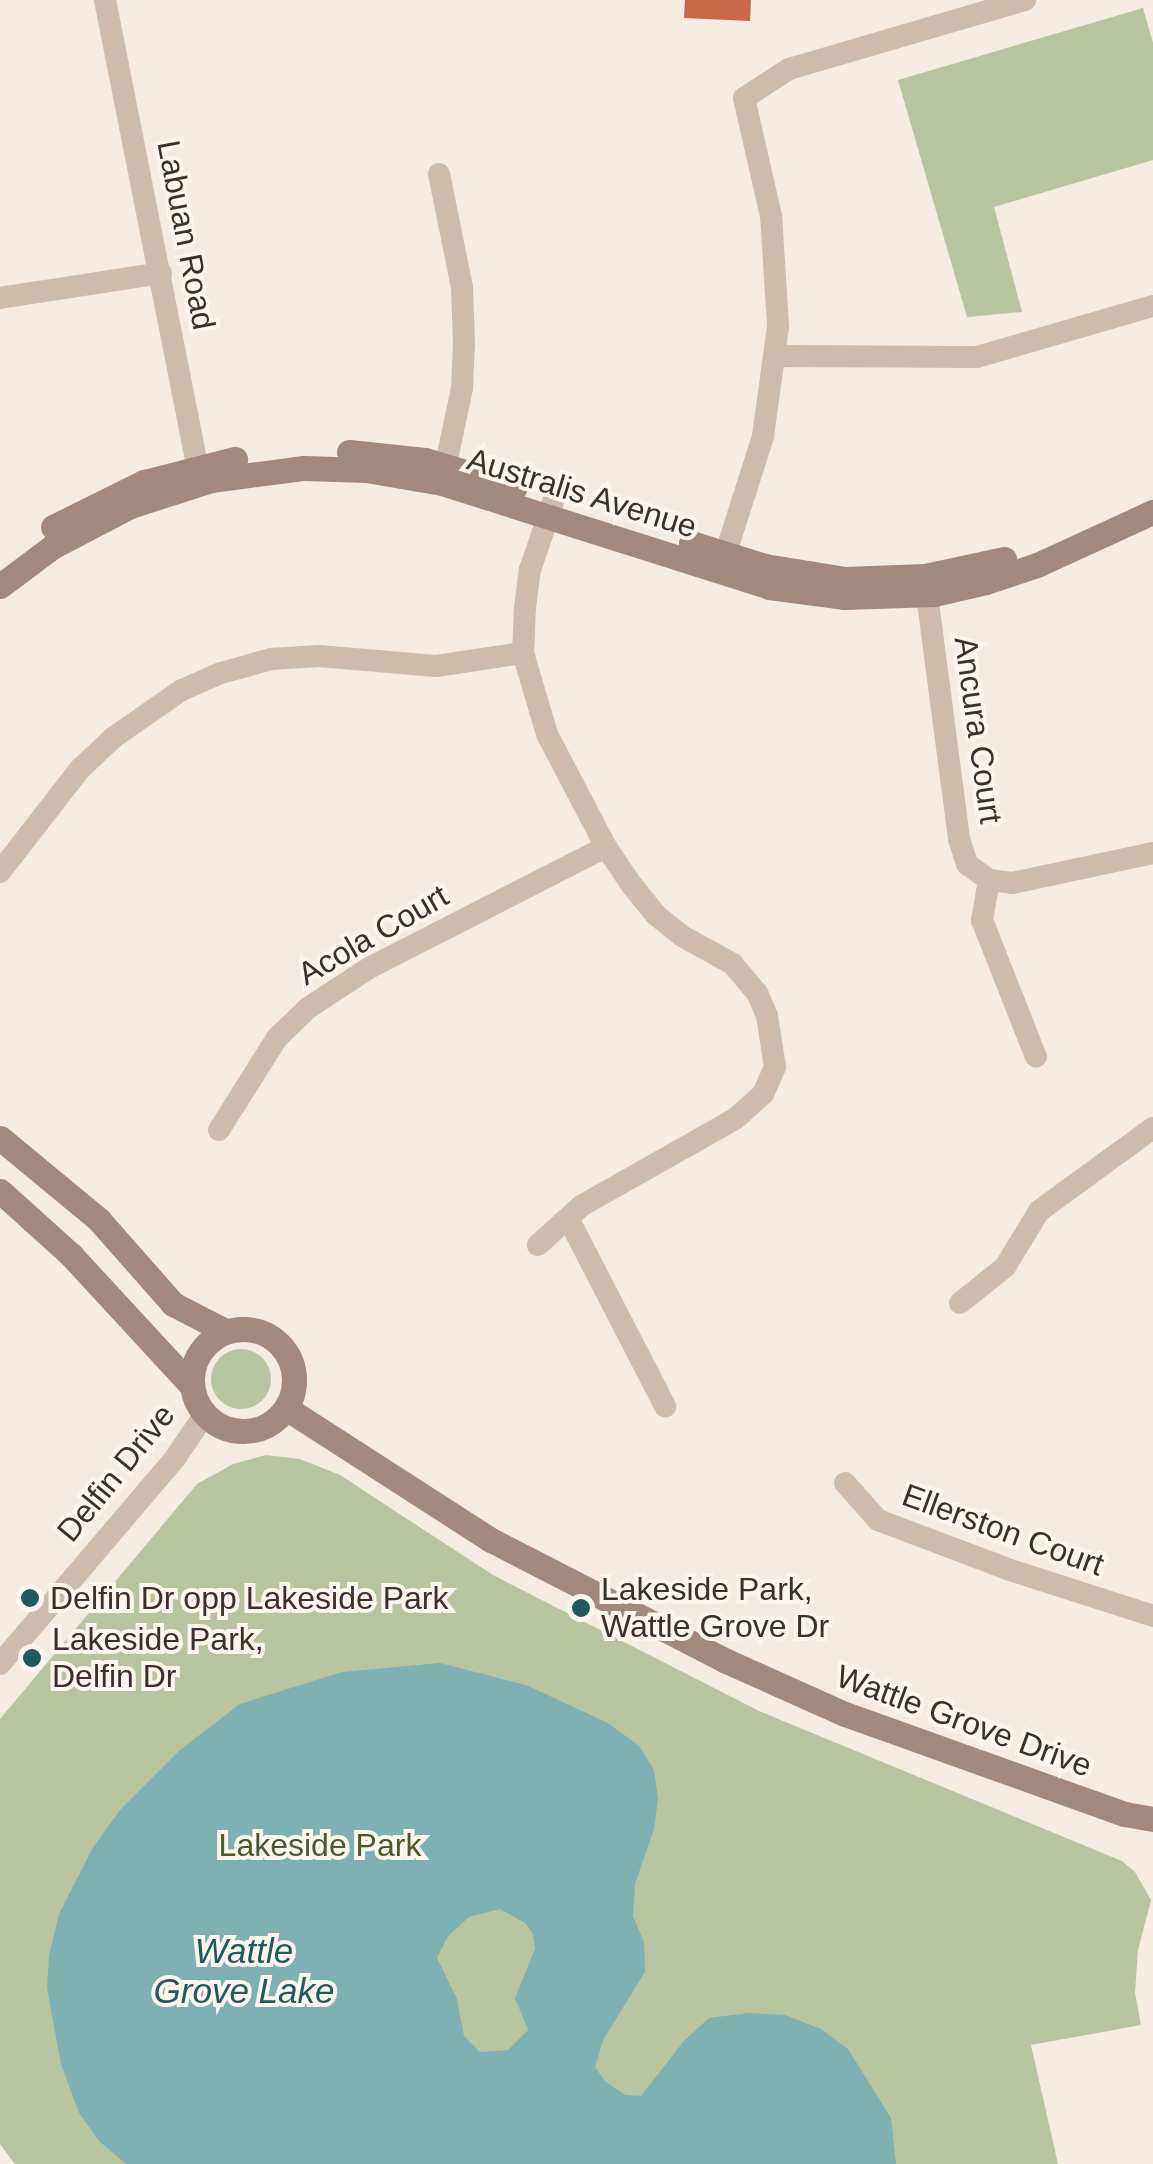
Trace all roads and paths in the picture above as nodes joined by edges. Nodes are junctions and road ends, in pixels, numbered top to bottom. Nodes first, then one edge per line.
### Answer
1 (105, 0) edge
2 (1025, 0) edge
3 (439, 174) dead end
4 (161, 273) junction
5 (0, 298) edge
6 (1153, 306) edge
7 (777, 356) junction
8 (199, 474) junction
9 (444, 474) junction
10 (1153, 494) edge
11 (551, 507) junction
12 (1153, 512) edge
13 (723, 563) junction
14 (0, 564) edge
15 (0, 586) edge
16 (926, 586) junction
17 (524, 653) junction
18 (606, 847) junction
19 (1153, 853) edge
20 (0, 872) edge
21 (989, 880) junction
22 (1036, 1056) dead end
23 (1153, 1128) edge
24 (219, 1130) dead end
25 (0, 1138) edge
26 (0, 1192) edge
27 (568, 1218) junction
28 (538, 1244) dead end
29 (960, 1303) dead end
30 (225, 1332) junction
31 (192, 1386) junction
32 (665, 1406) dead end
33 (286, 1408) junction
34 (205, 1414) junction
35 (845, 1484) dead end
36 (1153, 1616) edge
37 (0, 1664) edge
38 (1153, 1819) edge

1 - 4 street, Labuan Road
2 - 7 street
3 - 9 street
4 - 5 street
4 - 8 street, Labuan Road
6 - 7 street
7 - 13 street
8 - 9 street, Australis Avenue
8 - 14 street, Australis Avenue
8 - 15 street, Australis Avenue
9 - 11 street, Australis Avenue
10 - 16 street, Australis Avenue
11 - 13 street, Australis Avenue
11 - 17 street
12 - 16 street, Australis Avenue
13 - 16 street, Australis Avenue
16 - 21 street, Ancura Court
17 - 18 street
17 - 20 street
18 - 24 street, Acola Court
18 - 27 street
19 - 21 street
21 - 22 street
23 - 29 street
25 - 30 street
26 - 31 street
27 - 28 street
27 - 32 street
30 - 31 street
30 - 33 street
31 - 34 street
33 - 34 street
33 - 38 street, Wattle Grove Drive
34 - 37 street, Delfin Drive
35 - 36 street, Ellerston Court

